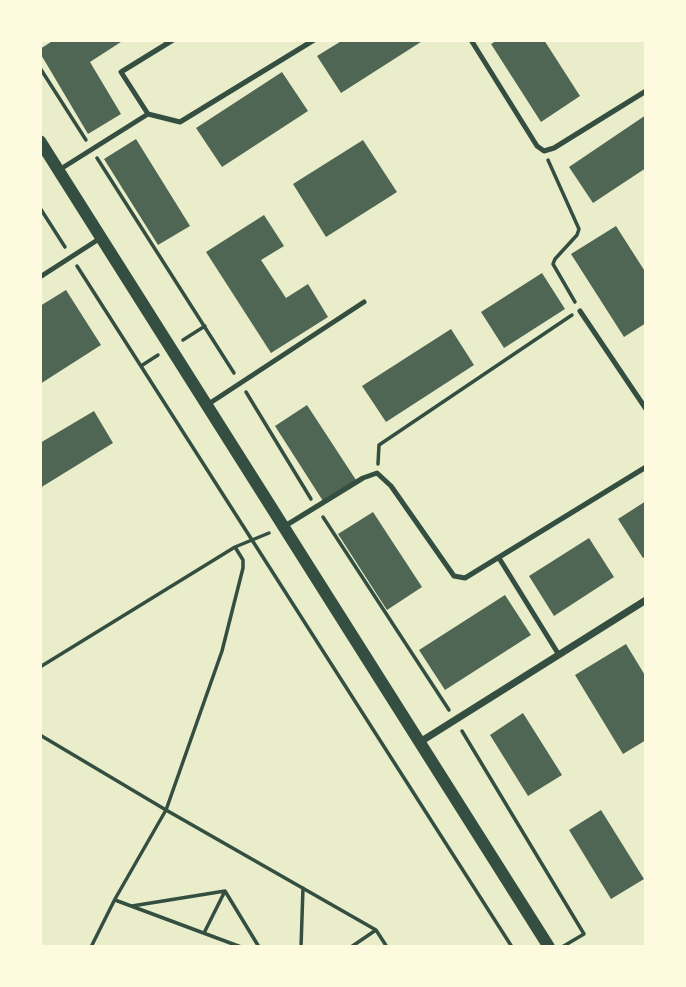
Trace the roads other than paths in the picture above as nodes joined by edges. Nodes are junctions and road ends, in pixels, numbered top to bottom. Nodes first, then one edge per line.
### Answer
1 (173, 40) edge
2 (314, 40) edge
3 (471, 40) edge
4 (646, 91) edge
5 (148, 114) junction
6 (40, 141) edge
7 (58, 170) junction
8 (101, 237) junction
9 (40, 277) edge
10 (364, 302) dead end
11 (580, 310) road end
12 (207, 405) junction
13 (646, 409) edge
14 (646, 467) edge
15 (284, 526) junction
16 (499, 558) junction
17 (645, 603) edge
18 (559, 654) junction
19 (419, 742) junction
20 (549, 947) edge

1 - 5 lane
2 - 5 lane
3 - 4 lane
5 - 7 lane
6 - 7 street
7 - 8 street
8 - 9 lane
8 - 12 street
10 - 12 lane
11 - 13 lane
12 - 15 street
14 - 16 lane
15 - 16 lane
15 - 19 street
16 - 18 lane
17 - 18 street
18 - 19 street
19 - 20 street

